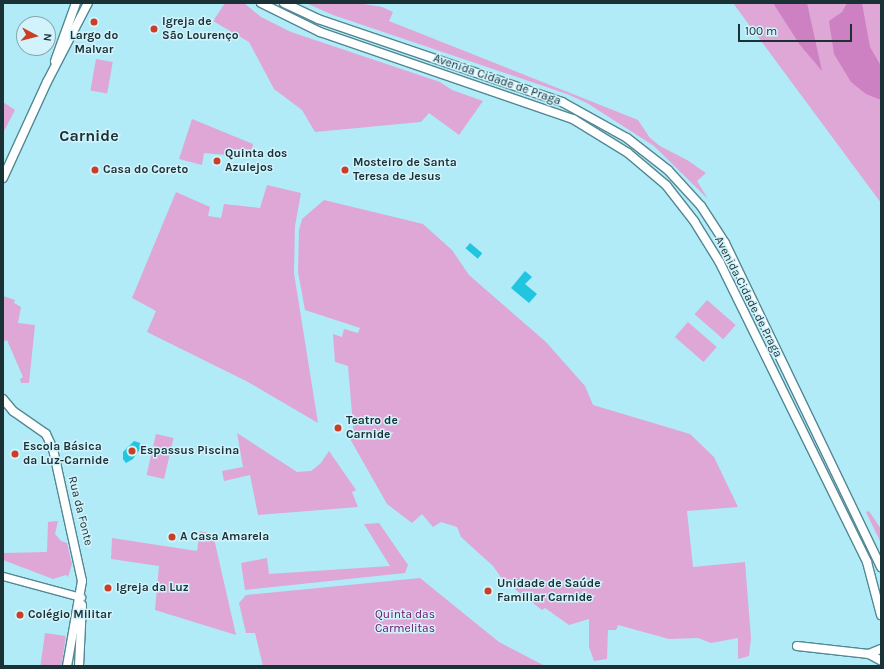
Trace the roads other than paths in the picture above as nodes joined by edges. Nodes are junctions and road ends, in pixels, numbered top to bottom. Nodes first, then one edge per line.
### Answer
1 (76, 3) edge
2 (88, 3) edge
3 (261, 3) edge
4 (284, 3) edge
5 (47, 82) junction
6 (3, 178) edge
7 (3, 399) edge
8 (881, 567) edge
9 (3, 576) edge
10 (81, 597) junction
11 (881, 615) edge
12 (797, 646) dead end
13 (881, 650) edge
14 (869, 654) junction
15 (881, 661) edge
16 (67, 666) edge
17 (79, 666) edge

1 - 5 main road
2 - 5 main road
3 - 11 main road, Avenida Cidade de Praga
4 - 8 main road, Avenida Cidade de Praga
5 - 6 main road
7 - 10 main road, Rua da Fonte
9 - 10 street
10 - 16 main road, Rua da Fonte
10 - 17 main road, Rua da Fonte
12 - 14 main road
13 - 14 main road
13 - 15 main road
14 - 15 main road

